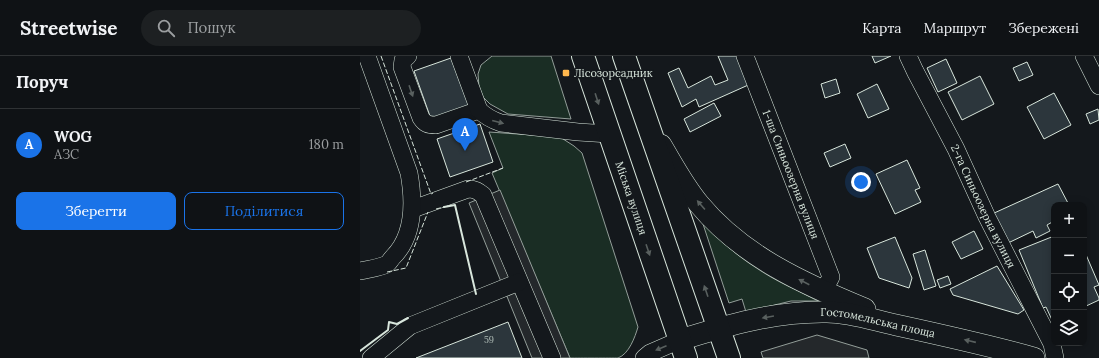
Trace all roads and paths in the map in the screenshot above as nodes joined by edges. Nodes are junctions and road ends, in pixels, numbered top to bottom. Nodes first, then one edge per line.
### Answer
1 (367, 56) edge
2 (406, 56) edge
3 (459, 56) edge
4 (583, 56) edge
5 (624, 56) edge
6 (745, 56) edge
7 (908, 56) edge
8 (1090, 58) edge
9 (1099, 86) edge
10 (479, 110) junction
11 (646, 118) junction
12 (609, 134) junction
13 (412, 209) junction
14 (360, 271) edge
15 (519, 282) junction
16 (823, 292) junction
17 (890, 323) junction
18 (719, 328) junction
19 (683, 349) edge
20 (371, 358) edge
21 (552, 358) edge
22 (644, 358) edge
23 (729, 358) edge
24 (1034, 358) edge
25 (1055, 358) edge

1 - 13 street
2 -> 10 street
3 - 10 street
4 -> 12 highway, Міська вулиця
5 - 11 highway
6 - 16 street, 1-ша Синьоозерна вулиця
7 - 25 street, 2-га Синьоозерна вулиця
8 - 9 street
10 -> 12 street
16 -> 11 main road
18 -> 11 highway
12 -> 19 highway, Міська вулиця
13 - 14 street
13 - 15 street
15 - 20 street
15 - 21 street
16 - 17 main road
17 -> 18 main road, Гостомельська площа
24 -> 17 main road, Гостомельська площа
18 - 19 main road, Гостомельська площа
18 - 23 highway
19 -> 22 street

